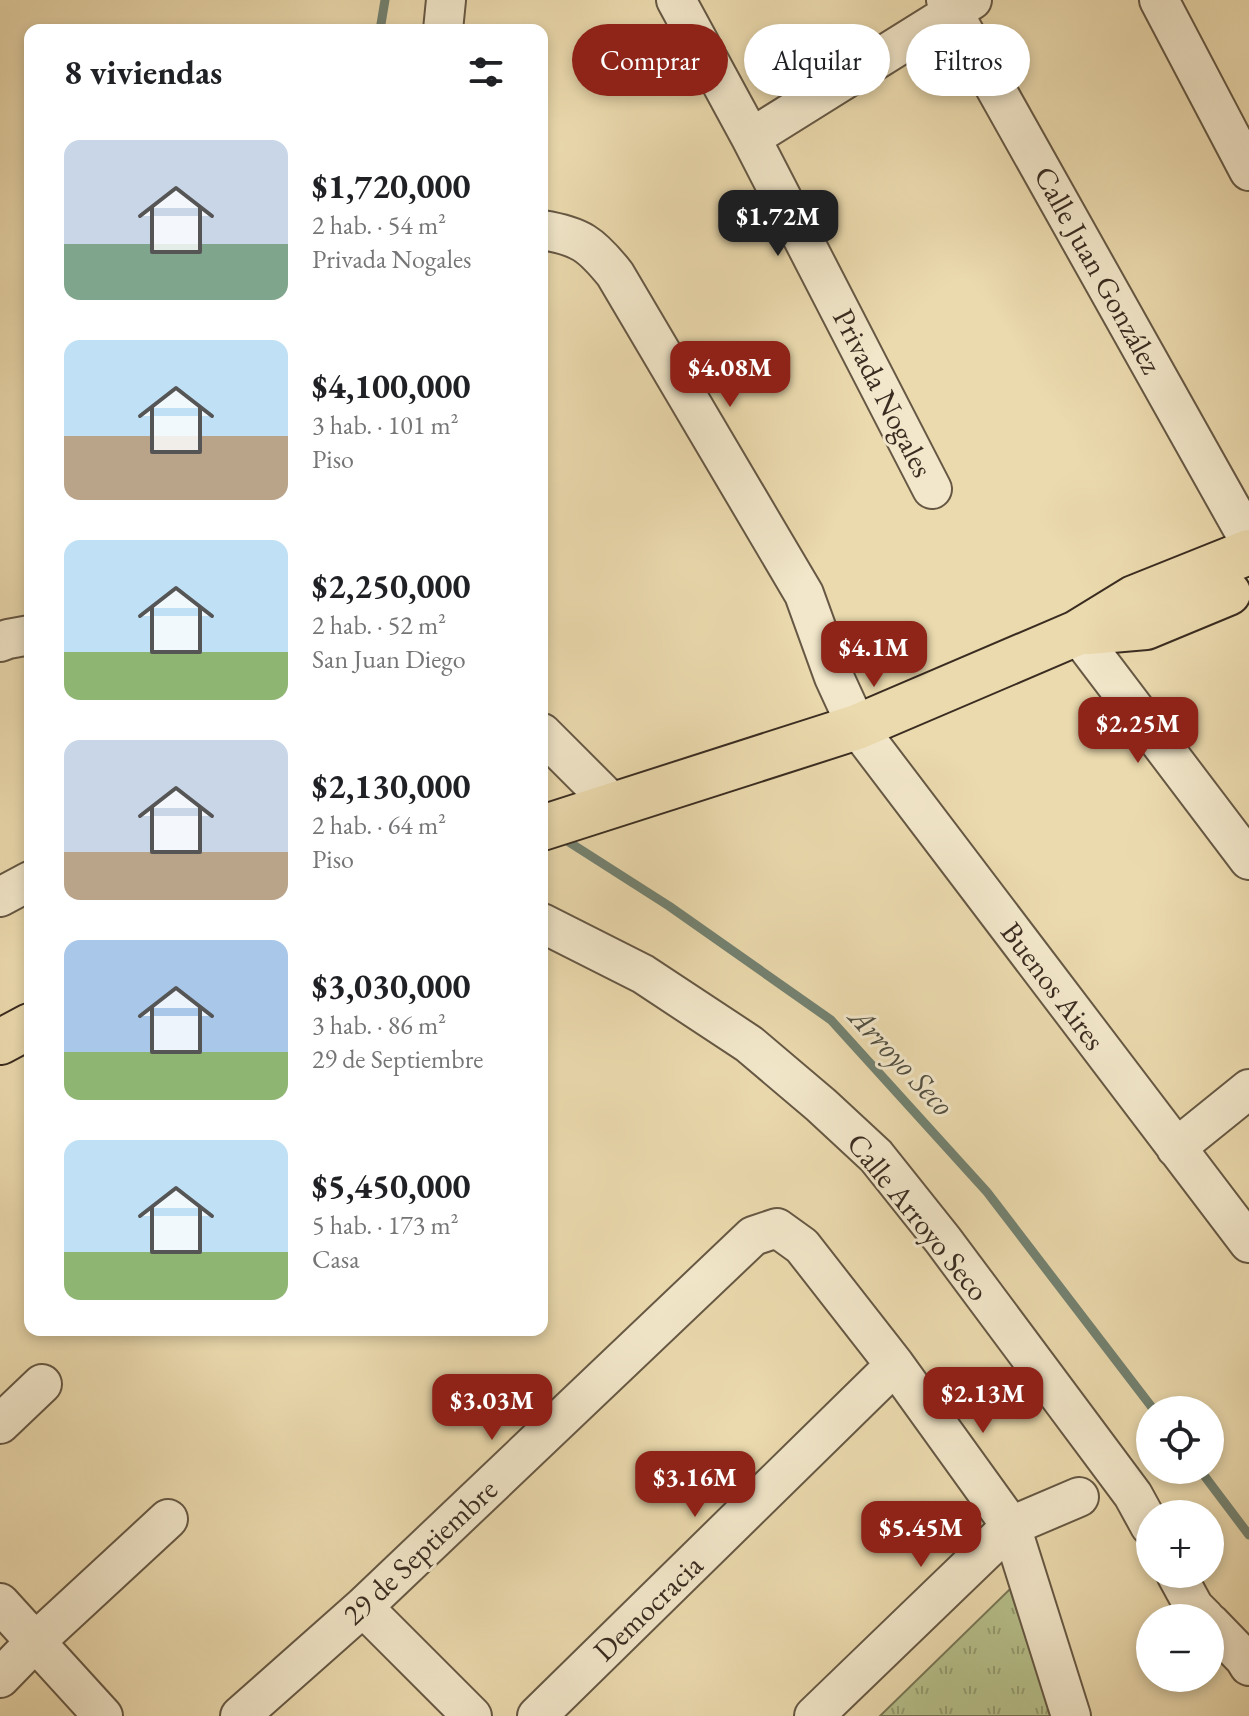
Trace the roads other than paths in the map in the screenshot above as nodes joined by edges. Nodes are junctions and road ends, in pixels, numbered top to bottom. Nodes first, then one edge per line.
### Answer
1 (446, 0) edge
2 (676, 0) edge
3 (1159, 0) edge
4 (957, 4) edge
5 (444, 24) edge
6 (751, 138) junction
7 (1249, 171) edge
8 (548, 231) edge
9 (932, 489) dead end
10 (1249, 540) edge
11 (1249, 552) edge
12 (1249, 584) edge
13 (1077, 633) junction
14 (24, 636) edge
15 (0, 642) edge
16 (857, 727) junction
17 (548, 740) edge
18 (604, 808) junction
19 (548, 826) edge
20 (1249, 860) edge
21 (24, 884) edge
22 (0, 897) edge
23 (548, 926) edge
24 (24, 1029) edge
25 (0, 1042) edge
26 (1249, 1089) edge
27 (1176, 1148) junction
28 (1249, 1243) edge
29 (895, 1365) junction
30 (42, 1384) dead end
31 (0, 1424) edge
32 (1079, 1497) dead end
33 (1136, 1500) edge
34 (168, 1519) dead end
35 (1011, 1526) junction
36 (0, 1603) edge
37 (363, 1607) junction
38 (1224, 1637) edge
39 (35, 1642) junction
40 (1249, 1666) edge
41 (0, 1678) edge
42 (103, 1716) edge
43 (240, 1716) edge
44 (472, 1716) edge
45 (537, 1716) edge
46 (814, 1716) edge
47 (1071, 1716) edge

1 - 5 street
2 - 6 street, Privada Nogales
3 - 7 street
4 - 6 street
4 - 10 street, Calle Juan González
6 - 9 street, Privada Nogales
8 - 16 street, Buenos Aires
11 - 13 main road
12 - 13 main road
13 - 16 main road
13 - 20 street
14 - 15 street
16 - 18 main road
16 - 27 street, Buenos Aires
17 - 18 street
18 - 19 main road
21 - 22 street
23 - 33 street, Calle Arroyo Seco
24 - 25 main road
26 - 27 street
27 - 28 street, Buenos Aires
29 - 35 street
29 - 37 street, 29 de Septiembre
29 - 45 street, Democracia
30 - 31 street
32 - 35 street
34 - 39 street
35 - 46 street
35 - 47 street
36 - 39 street
37 - 43 street, 29 de Septiembre
37 - 44 street
38 - 40 street
39 - 41 street
39 - 42 street

